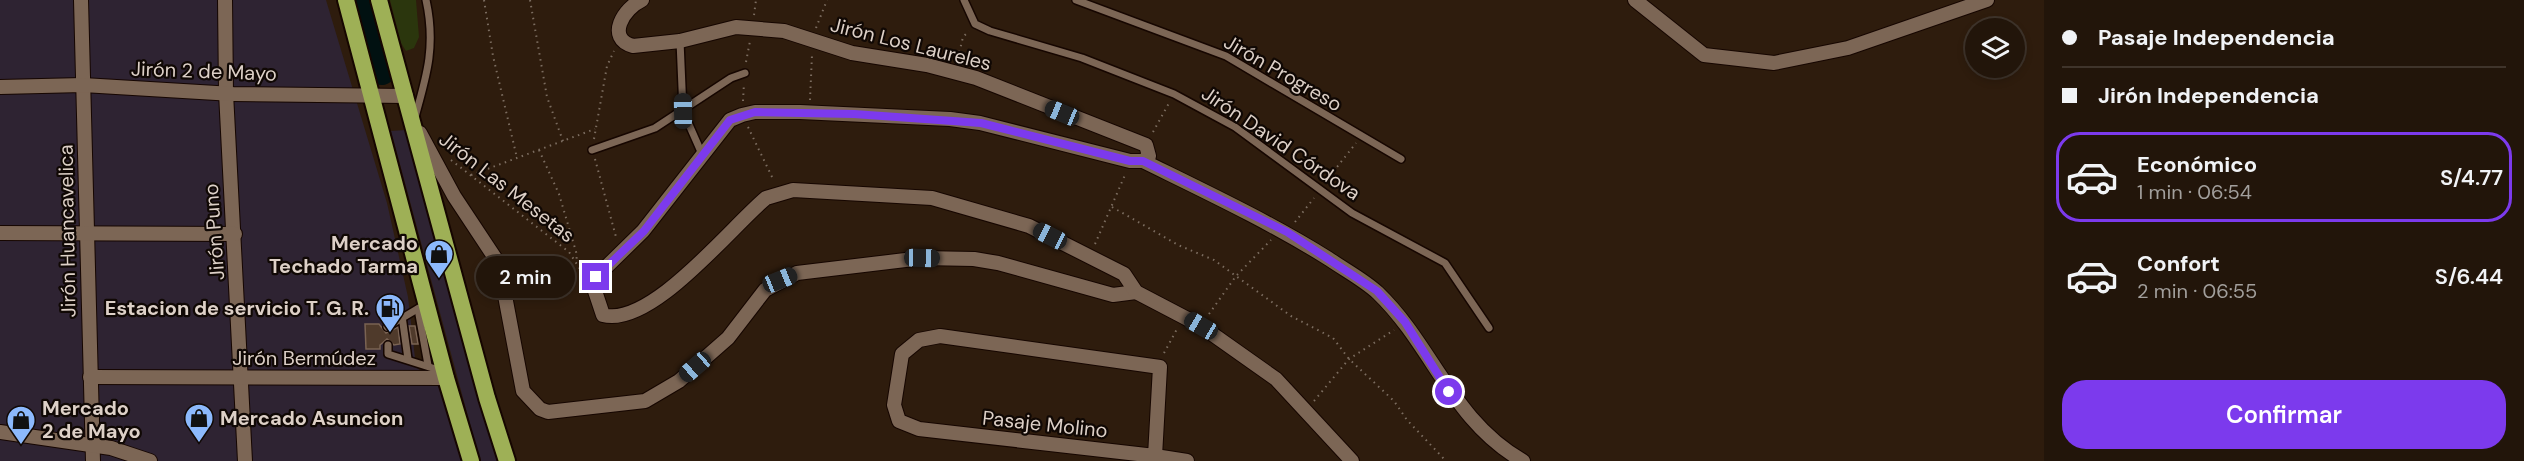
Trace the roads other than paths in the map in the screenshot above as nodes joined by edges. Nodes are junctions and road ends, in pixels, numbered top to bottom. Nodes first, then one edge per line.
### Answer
1 (81, 0) edge
2 (225, 0) edge
3 (346, 0) edge
4 (379, 0) edge
5 (426, 0) edge
6 (642, 0) edge
7 (964, 0) edge
8 (1076, 0) edge
9 (1635, 0) edge
10 (1987, 0) edge
11 (680, 41) junction
12 (745, 73) dead end
13 (83, 86) junction
14 (0, 87) edge
15 (226, 93) junction
16 (372, 95) junction
17 (406, 96) junction
18 (683, 111) junction
19 (413, 122) junction
20 (592, 150) road end
21 (702, 154) junction
22 (1401, 159) dead end
23 (1137, 161) junction
24 (86, 232) junction
25 (0, 233) edge
26 (235, 234) junction
27 (1136, 292) junction
28 (422, 306) junction
29 (402, 316) junction
30 (387, 327) dead end
31 (1489, 328) dead end
32 (388, 345) dead end
33 (408, 359) junction
34 (428, 365) junction
35 (446, 375) junction
36 (90, 377) junction
37 (241, 378) junction
38 (0, 432) edge
39 (92, 446) junction
40 (1155, 458) edge
41 (93, 461) edge
42 (150, 461) edge
43 (245, 461) edge
44 (471, 461) edge
45 (507, 461) edge
46 (1187, 461) edge
47 (1352, 461) edge
48 (1523, 461) edge

1 - 13 street, Jirón Huancavelica
2 - 15 street, Jirón Puno
3 - 16 highway
4 - 17 highway
5 - 19 lane
6 - 11 street, Jirón Los Laureles
7 - 31 lane, Jirón David Córdova
8 - 22 lane, Jirón Progreso
9 - 10 street
11 - 18 lane
11 - 23 street, Jirón Los Laureles
12 - 18 lane
13 - 14 street, Jirón 2 de Mayo
13 - 15 street, Jirón 2 de Mayo
13 - 24 street, Jirón Huancavelica
15 - 16 street, Jirón 2 de Mayo
15 - 26 street, Jirón Puno
16 - 17 street, Jirón 2 de Mayo
16 - 28 highway
17 - 19 highway
18 - 20 lane
18 - 21 lane
19 - 27 street
19 - 45 highway
21 - 23 street
21 - 27 street
23 - 48 street
24 - 25 street
24 - 26 street
24 - 36 street, Jirón Huancavelica
26 - 37 street, Jirón Puno
27 - 47 street
28 - 29 lane
28 - 34 lane
28 - 35 highway
29 - 30 lane
29 - 33 lane
32 - 33 lane
33 - 34 lane
34 - 35 lane
35 - 37 street, Jirón Bermúdez
35 - 44 highway
36 - 37 street, Jirón Bermúdez
36 - 39 street, Jirón Huancavelica
37 - 43 street, Jirón Puno
38 - 39 street
39 - 41 street, Jirón Huancavelica
39 - 42 street
40 - 40 street, Pasaje Molino
40 - 46 street, Pasaje Molino

